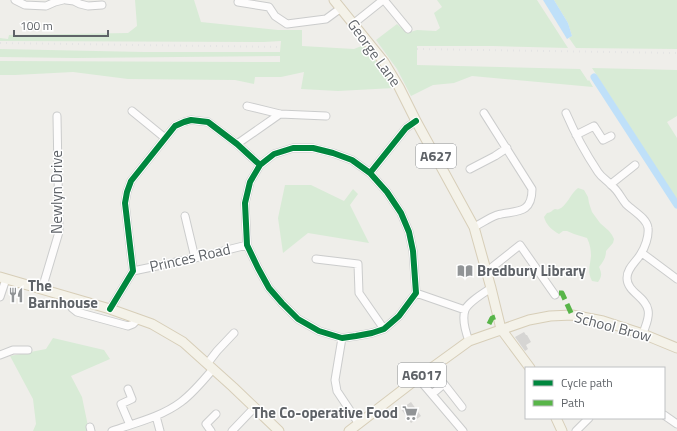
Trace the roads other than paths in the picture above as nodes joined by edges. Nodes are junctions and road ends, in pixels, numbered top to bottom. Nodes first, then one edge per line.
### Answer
1 (15, 0) edge
2 (64, 0) edge
3 (334, 0) edge
4 (383, 0) edge
5 (238, 2) dead end
6 (251, 2) edge
7 (102, 5) dead end
8 (340, 8) junction
9 (353, 24) junction
10 (408, 29) dead end
11 (247, 106) dead end
12 (132, 111) dead end
13 (484, 113) dead end
14 (280, 114) junction
15 (566, 114) dead end
16 (57, 116) dead end
17 (326, 116) dead end
18 (416, 121) junction
19 (576, 134) junction
20 (610, 136) dead end
21 (165, 138) junction
22 (237, 144) junction
23 (507, 148) junction
24 (260, 165) junction
25 (635, 165) dead end
26 (470, 169) dead end
27 (370, 173) junction
28 (611, 184) junction
29 (186, 216) dead end
30 (474, 227) junction
31 (247, 245) junction
32 (642, 253) junction
33 (195, 258) junction
34 (316, 259) dead end
35 (133, 271) junction
36 (486, 272) junction
37 (3, 278) edge
38 (677, 279) edge
39 (491, 288) junction
40 (42, 289) junction
41 (416, 293) junction
42 (554, 295) dead end
43 (0, 297) edge
44 (71, 298) junction
45 (110, 309) junction
46 (465, 310) junction
47 (138, 319) junction
48 (384, 329) junction
49 (501, 329) junction
50 (234, 333) dead end
51 (643, 334) junction
52 (342, 338) junction
53 (469, 341) junction
54 (677, 348) edge
55 (28, 350) dead end
56 (0, 355) edge
57 (210, 367) junction
58 (529, 367) edge
59 (418, 378) junction
60 (128, 389) dead end
61 (432, 394) junction
62 (462, 407) dead end
63 (254, 408) junction
64 (216, 414) dead end
65 (156, 416) junction
66 (665, 416) edge
67 (556, 419) edge
68 (588, 419) edge
69 (359, 424) junction
70 (677, 424) edge
71 (130, 425) junction
72 (276, 430) edge
73 (112, 431) edge
74 (160, 431) edge
75 (211, 431) edge
76 (232, 431) edge
77 (349, 431) edge
78 (463, 431) edge
79 (562, 431) edge
80 (576, 431) edge

1 - 2 street
2 - 7 street
3 - 8 main road, George Lane / A627
4 - 9 street
4 - 10 street
5 - 6 street
6 - 8 street
8 - 9 main road, George Lane / A627
9 - 18 main road, George Lane / A627
11 - 14 street
12 - 21 street
13 - 23 street
14 - 17 street
14 - 22 street
15 - 19 street
16 - 40 street, Newlyn Drive
18 - 27 street
18 - 30 main road, George Lane / A627
19 - 20 street
19 - 28 street
21 - 22 street
21 - 35 street
22 - 24 street
23 - 26 street
23 - 30 street
24 - 27 street
24 - 31 street
25 - 28 street
27 - 41 street
28 - 32 street
29 - 33 street
30 - 36 main road, George Lane / A627
31 - 33 street, Princes Road
31 - 52 street
32 - 38 street
32 - 51 street
33 - 35 street, Princes Road
34 - 48 street
35 - 45 street
36 - 39 main road, George Lane / A627
36 - 42 street
37 - 40 main road
37 - 43 street
39 - 46 street
39 - 49 main road, George Lane / A627
40 - 44 main road
41 - 46 street
41 - 48 street
44 - 45 main road
44 - 47 street
45 - 47 main road
46 - 53 street
47 - 57 main road
48 - 52 street
49 - 51 main road, School Brow
49 - 53 main road, A6017
49 - 58 main road, A627
50 - 57 street
51 - 54 main road, School Brow
52 - 69 street
53 - 59 main road, A6017
55 - 56 street
57 - 63 main road
57 - 65 street
59 - 61 street
59 - 69 main road, A6017
60 - 71 street
61 - 62 street
61 - 78 street
63 - 72 main road
63 - 76 street
64 - 75 street
65 - 71 street
65 - 74 street
66 - 70 street
67 - 79 main road
68 - 80 street
69 - 77 main road, A6017
71 - 73 street

